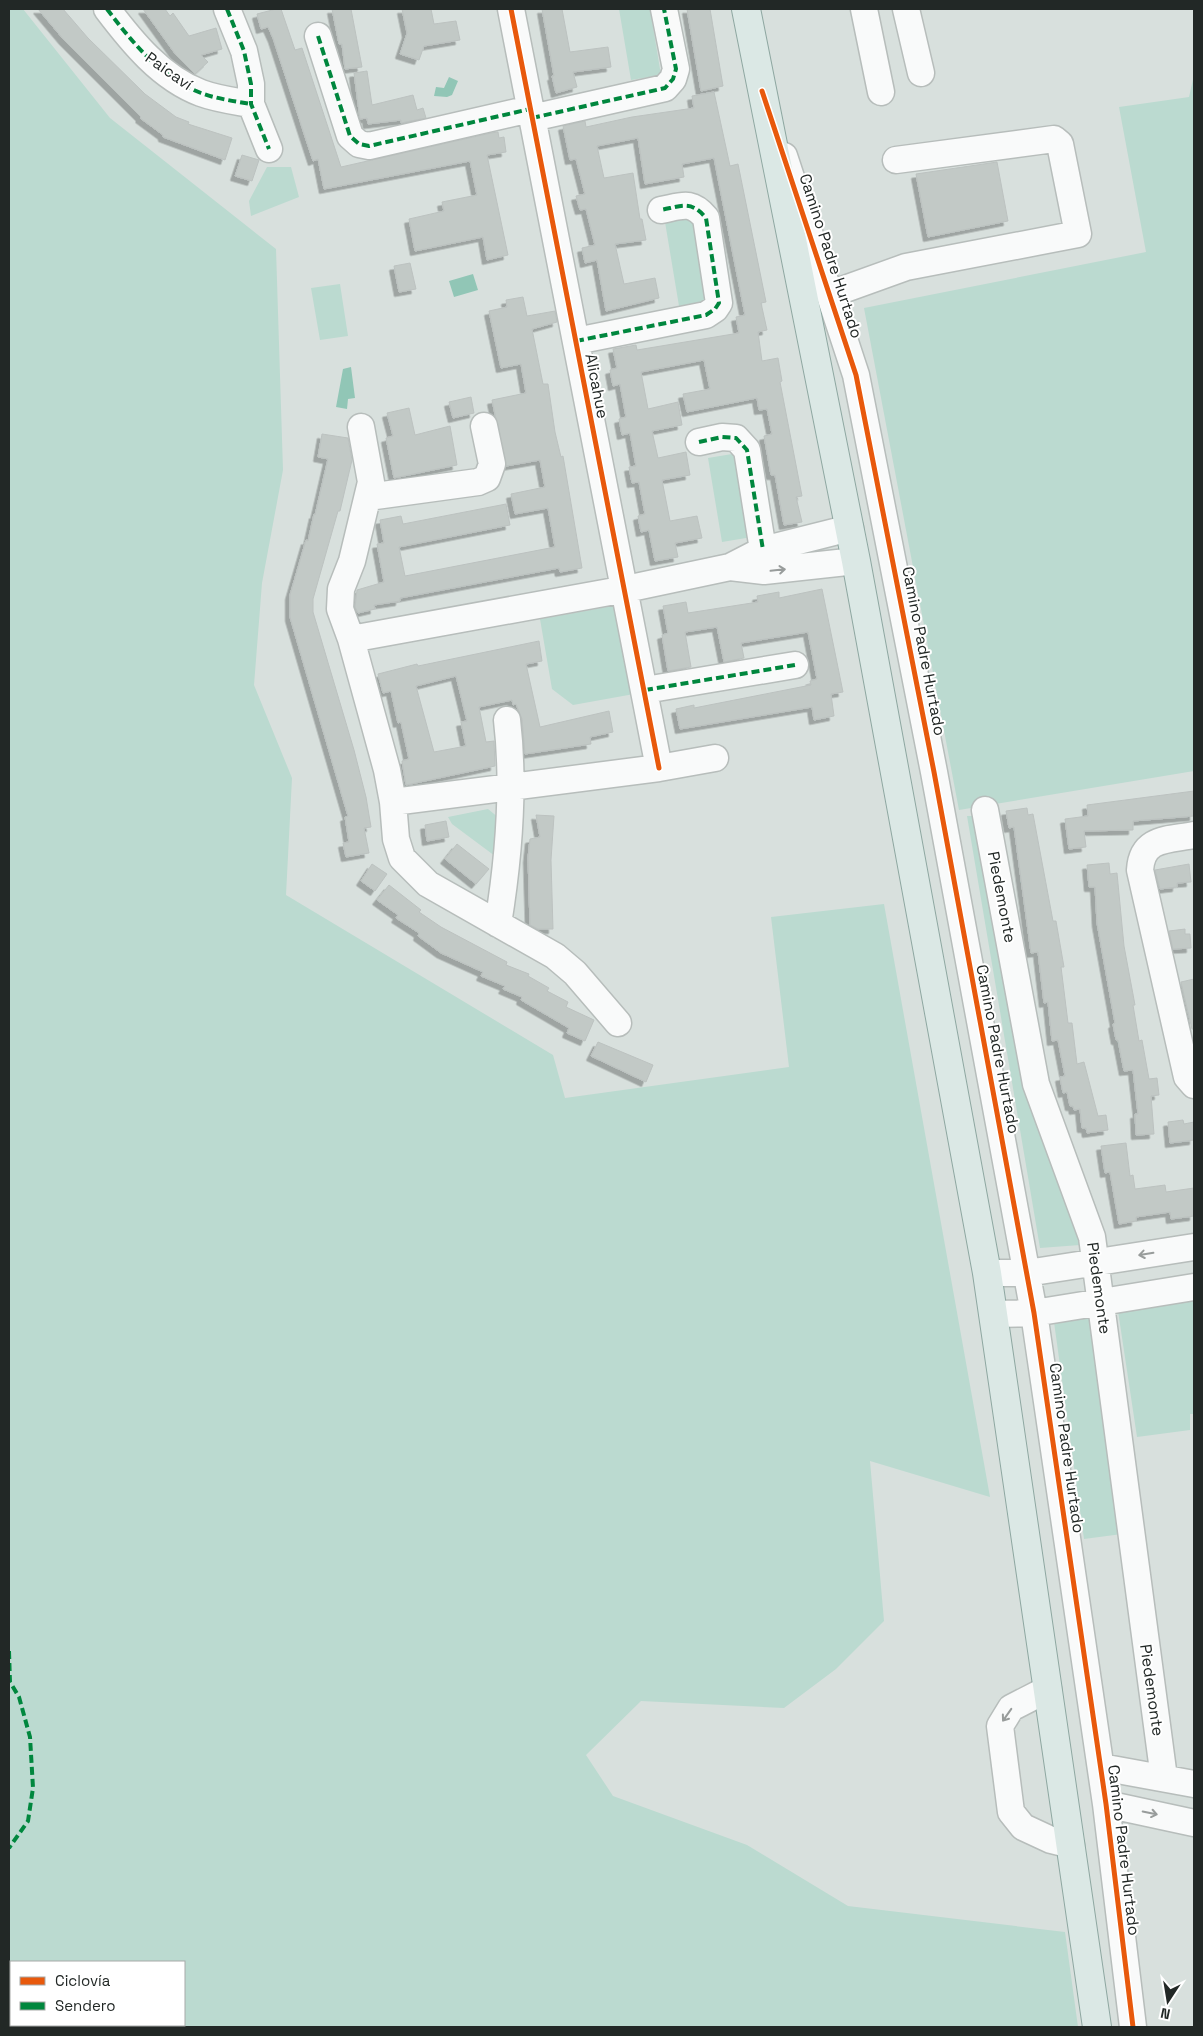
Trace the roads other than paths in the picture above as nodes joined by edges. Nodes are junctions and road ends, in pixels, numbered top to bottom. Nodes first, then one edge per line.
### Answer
1 (107, 9) edge
2 (228, 9) edge
3 (511, 9) edge
4 (664, 9) edge
5 (746, 9) edge
6 (864, 9) edge
7 (906, 9) edge
8 (318, 36) dead end
9 (921, 73) dead end
10 (762, 91) junction
11 (881, 92) dead end
12 (250, 104) junction
13 (531, 114) junction
14 (269, 149) dead end
15 (896, 160) dead end
16 (661, 210) dead end
17 (831, 294) junction
18 (576, 341) junction
19 (484, 426) dead end
20 (361, 427) dead end
21 (699, 442) dead end
22 (368, 497) junction
23 (850, 528) junction
24 (763, 550) junction
25 (856, 561) junction
26 (730, 567) junction
27 (626, 590) junction
28 (351, 639) junction
29 (795, 665) dead end
30 (645, 690) junction
31 (506, 720) dead end
32 (715, 758) dead end
33 (659, 768) junction
34 (512, 788) junction
35 (393, 802) junction
36 (985, 810) dead end
37 (1194, 835) edge
38 (498, 924) junction
39 (618, 1024) dead end
40 (1194, 1086) edge
41 (1186, 1248) edge
42 (1095, 1262) junction
43 (987, 1273) junction
44 (1027, 1273) junction
45 (1190, 1288) edge
46 (1101, 1302) junction
47 (1034, 1313) junction
48 (993, 1314) junction
49 (1048, 1689) junction
50 (1101, 1767) junction
51 (1164, 1778) junction
52 (1194, 1784) edge
53 (1106, 1804) junction
54 (1194, 1823) edge
55 (1071, 1845) junction
56 (1097, 2027) edge
57 (1133, 2027) edge

1 - 12 street, Paicaví
2 - 12 street
3 - 13 street, Alicahue
4 - 13 street
5 - 10 main road, Camino Padre Hurtado
6 - 11 street
7 - 9 street
8 - 13 street
10 - 17 street, Camino Padre Hurtado
10 - 23 main road, Camino Padre Hurtado
12 - 14 street
13 - 18 street, Alicahue
15 - 17 street
16 - 18 street
17 - 44 street, Camino Padre Hurtado
18 - 27 street, Alicahue
19 - 22 street
20 - 22 street
21 - 24 street
22 - 28 street
23 - 24 street
23 - 25 main road, Camino Padre Hurtado
24 - 26 street
26 -> 25 street
25 - 43 main road, Camino Padre Hurtado
26 - 27 street
27 - 28 street
27 - 30 street, Alicahue
28 - 35 street
29 - 30 street
30 - 33 street, Alicahue
31 - 34 street
32 - 33 street
33 - 34 street
34 - 35 street
34 - 38 street
35 - 38 street
36 - 42 street, Piedemonte
37 - 40 street
38 - 39 street
41 -> 42 street
41 - 45 street
42 - 44 street
42 - 46 street, Piedemonte
43 - 44 street
43 - 48 main road, Camino Padre Hurtado
44 - 47 street, Camino Padre Hurtado
45 - 46 street
46 - 47 street
46 - 51 street, Piedemonte
47 - 48 street
47 - 50 street, Camino Padre Hurtado
48 - 49 main road, Camino Padre Hurtado
49 - 55 main road, Camino Padre Hurtado
49 -> 55 street
50 - 51 street
50 - 53 street, Camino Padre Hurtado
51 - 52 street
53 -> 54 street
53 - 57 street, Camino Padre Hurtado
55 - 56 main road, Camino Padre Hurtado

